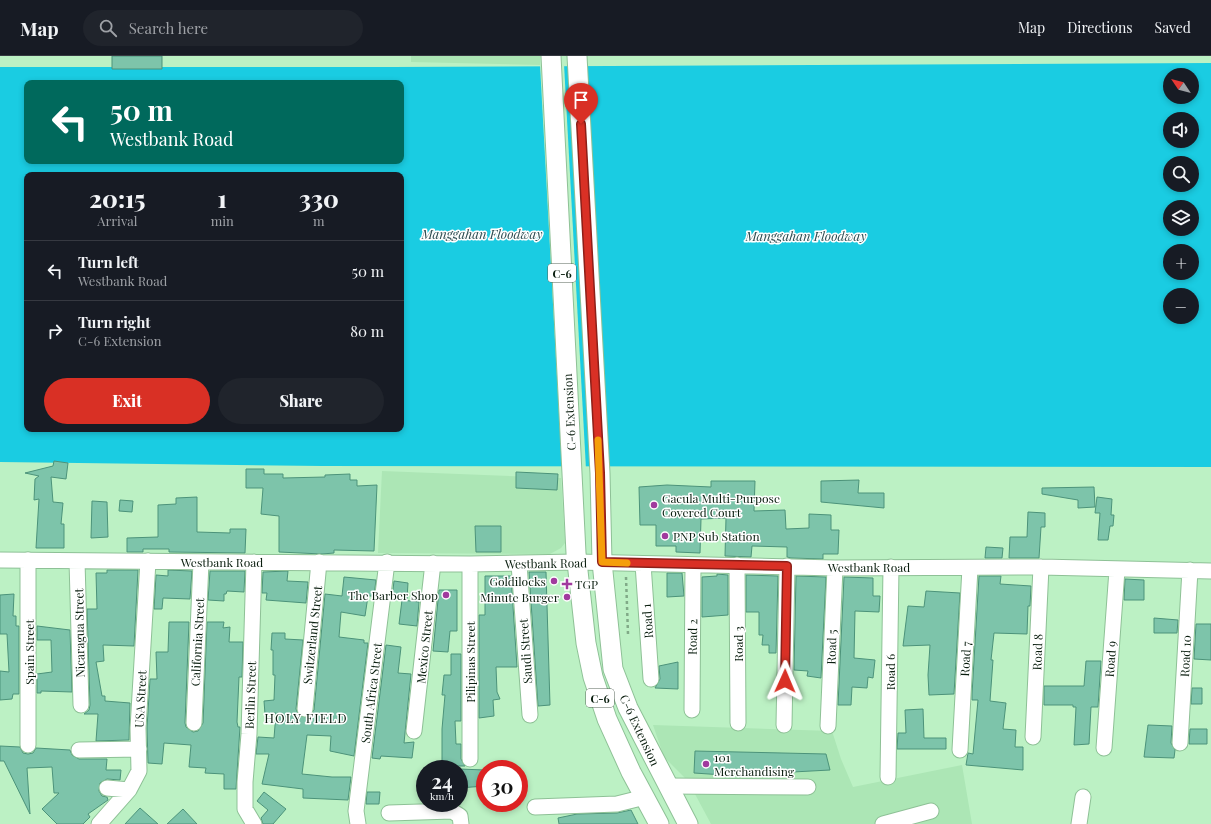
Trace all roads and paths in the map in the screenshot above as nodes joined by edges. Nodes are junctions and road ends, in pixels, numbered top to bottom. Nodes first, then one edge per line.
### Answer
1 (551, 56) edge
2 (577, 56) edge
3 (0, 560) edge
4 (28, 560) junction
5 (77, 560) junction
6 (148, 561) junction
7 (202, 562) junction
8 (254, 562) junction
9 (319, 562) junction
10 (387, 562) junction
11 (577, 562) junction
12 (602, 562) junction
13 (625, 562) junction
14 (433, 563) junction
15 (470, 564) junction
16 (519, 564) junction
17 (643, 564) junction
18 (693, 565) junction
19 (737, 565) junction
20 (787, 566) junction
21 (891, 567) junction
22 (1041, 567) junction
23 (835, 568) junction
24 (970, 568) junction
25 (1117, 570) junction
26 (1190, 570) junction
27 (1211, 571) edge
28 (628, 642) dead end
29 (651, 679) dead end
30 (80, 705) dead end
31 (305, 709) dead end
32 (692, 710) dead end
33 (530, 715) dead end
34 (194, 722) dead end
35 (738, 723) dead end
36 (784, 725) dead end
37 (828, 726) dead end
38 (414, 731) dead end
39 (1033, 737) dead end
40 (1180, 743) dead end
41 (28, 745) dead end
42 (1104, 748) dead end
43 (139, 749) junction
44 (79, 750) dead end
45 (960, 750) dead end
46 (470, 759) dead end
47 (888, 777) dead end
48 (668, 786) junction
49 (808, 787) dead end
50 (107, 788) dead end
51 (129, 790) junction
52 (645, 797) junction
53 (1083, 798) dead end
54 (535, 807) dead end
55 (931, 811) dead end
56 (389, 813) dead end
57 (686, 823) edge
58 (100, 824) edge
59 (254, 824) edge
60 (358, 824) edge
61 (461, 824) edge
62 (659, 824) edge
63 (882, 824) edge
64 (1080, 824) edge

1 - 11 main road, C-6 Extension / C-6
2 - 12 main road, C-6 Extension / C-6
3 - 4 street, Westbank Road
4 - 5 street, Westbank Road
4 - 41 street, Spain Street
5 - 6 street, Westbank Road
5 - 30 street, Nicaragua Street
6 - 7 street, Westbank Road
6 - 43 street, USA Street
7 - 8 street, Westbank Road
7 - 34 street, California Street
8 - 9 street, Westbank Road
8 - 59 street, Berlin Street
9 - 10 street, Westbank Road
9 - 31 street, Switzerland Street
10 - 14 street, Westbank Road
10 - 60 street, South Africa Street
11 - 12 street, Westbank Road
11 - 16 street, Westbank Road
11 - 52 main road, C-6 Extension / C-6
12 - 13 street, Westbank Road
12 - 48 main road, C-6 Extension / C-6
13 - 17 street, Westbank Road
13 - 28 path
14 - 15 street, Westbank Road
14 - 38 street, Mexico Street
15 - 16 street, Westbank Road
15 - 46 street, Pilipinas Street
16 - 33 street, Saudi Street
17 - 18 street, Westbank Road
17 - 29 street, Road 1
18 - 19 street, Westbank Road
18 - 32 street, Road 2
19 - 20 street, Westbank Road
19 - 35 street, Road 3
20 - 23 street, Westbank Road
20 - 36 street
21 - 23 street, Westbank Road
21 - 24 street, Westbank Road
21 - 47 street, Road 6
22 - 24 street, Westbank Road
22 - 25 street, Westbank Road
22 - 39 street, Road 8
23 - 37 street, Road 5
24 - 45 street, Road 7
25 - 26 street, Westbank Road
25 - 42 street, Road 9
26 - 27 street, Westbank Road
26 - 40 street, Road 10
43 - 44 street
43 - 51 street, USA Street
48 - 49 street
48 - 57 main road, C-6 Extension / C-6
50 - 51 street
51 - 58 street, USA Street
52 - 54 street
52 - 62 main road, C-6 Extension / C-6
53 - 64 street
55 - 63 street
56 - 61 street

